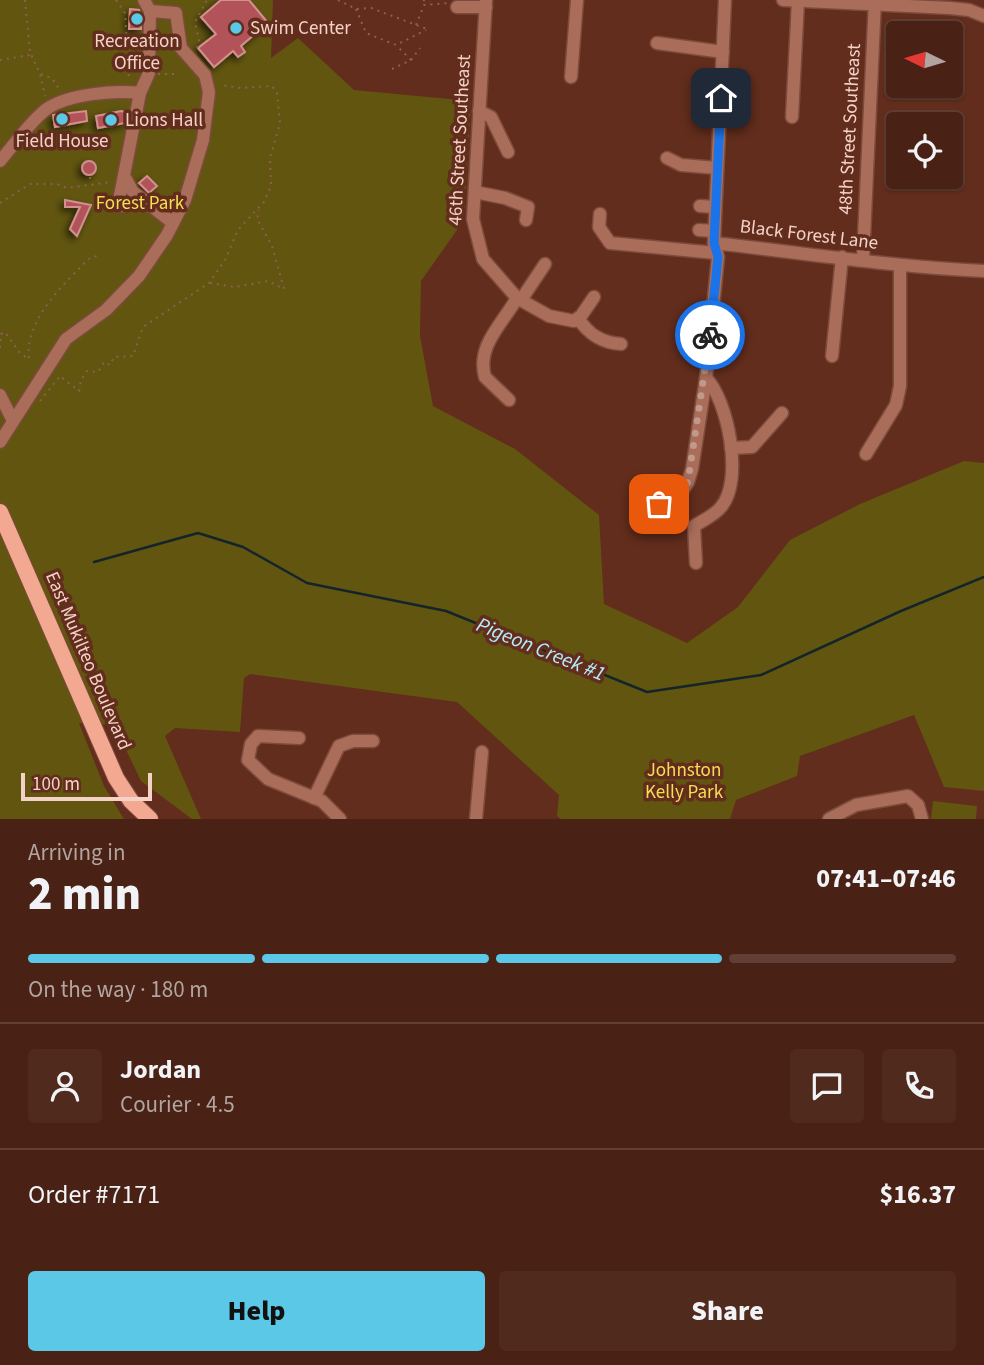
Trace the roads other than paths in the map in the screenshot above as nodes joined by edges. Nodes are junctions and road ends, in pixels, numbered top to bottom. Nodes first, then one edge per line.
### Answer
1 (577, 0) edge
2 (725, 0) edge
3 (783, 0) edge
4 (798, 1) edge
5 (875, 2) edge
6 (486, 4) edge
7 (457, 5) road end
8 (147, 6) edge
9 (984, 16) edge
10 (657, 43) dead end
11 (723, 52) junction
12 (571, 77) dead end
13 (135, 93) junction
14 (479, 111) junction
15 (792, 117) dead end
16 (508, 152) dead end
17 (667, 158) dead end
18 (0, 161) edge
19 (717, 168) junction
20 (126, 179) junction
21 (475, 192) junction
22 (149, 204) junction
23 (700, 206) dead end
24 (715, 207) junction
25 (600, 214) dead end
26 (526, 220) dead end
27 (173, 223) junction
28 (699, 230) dead end
29 (715, 242) junction
30 (842, 257) junction
31 (863, 259) junction
32 (545, 264) dead end
33 (900, 267) junction
34 (984, 271) edge
35 (594, 297) dead end
36 (519, 299) junction
37 (578, 318) junction
38 (621, 344) dead end
39 (832, 356) dead end
40 (706, 377) junction
41 (0, 395) edge
42 (509, 400) dead end
43 (782, 414) dead end
44 (12, 419) junction
45 (0, 442) edge
46 (731, 448) junction
47 (866, 454) dead end
48 (659, 504) dead end
49 (0, 512) edge
50 (696, 563) dead end
51 (299, 738) dead end
52 (373, 741) dead end
53 (482, 752) dead end
54 (314, 797) junction
55 (150, 819) edge
56 (340, 819) edge
57 (476, 819) edge
58 (830, 819) edge
59 (922, 819) edge

1 - 12 street
2 - 11 street
3 - 4 street
4 - 5 street
4 - 15 street
5 - 9 street
5 - 31 street, 48th Street Southeast
6 - 7 street
6 - 14 street, 46th Street Southeast
8 - 13 street
8 - 27 street
10 - 11 street
11 - 19 street
13 - 18 street
13 - 20 street
14 - 16 street
14 - 21 street, 46th Street Southeast
17 - 19 street
19 - 24 street
20 - 22 street
20 - 22 street
21 - 26 street
21 - 36 street, 46th Street Southeast
22 - 27 street
23 - 24 street
24 - 29 street
25 - 29 street
27 - 44 street
28 - 29 street
29 - 30 street, Black Forest Lane
29 - 40 street
30 - 31 street, Black Forest Lane
30 - 39 street
31 - 33 street, Black Forest Lane
32 - 36 street
33 - 34 street, Black Forest Lane
33 - 47 street
35 - 37 street
36 - 37 street, 46th Street Southeast
36 - 42 street
37 - 38 street
40 - 46 street
40 - 48 street
41 - 44 street
43 - 46 street
44 - 45 street
46 - 50 street
49 - 55 main road, East Mukilteo Boulevard
51 - 54 street
52 - 54 street
53 - 57 street
54 - 56 street
58 - 59 street

